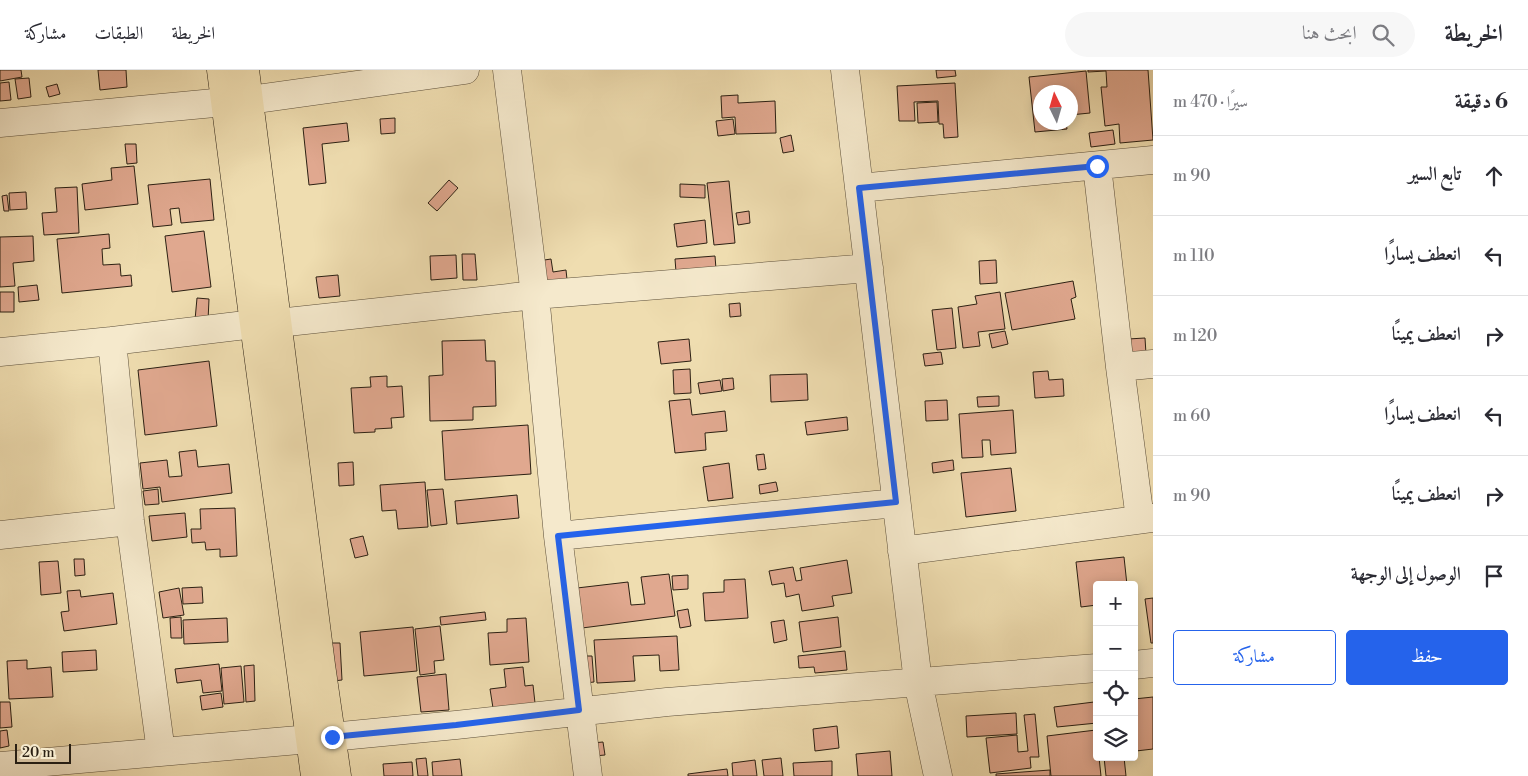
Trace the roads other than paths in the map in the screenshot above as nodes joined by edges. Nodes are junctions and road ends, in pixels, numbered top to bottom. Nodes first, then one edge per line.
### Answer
1 (221, 70) edge
2 (245, 70) edge
3 (465, 70) edge
4 (507, 70) edge
5 (845, 70) edge
6 (237, 101) junction
7 (0, 123) edge
8 (1153, 160) edge
9 (1097, 166) junction
10 (859, 188) junction
11 (869, 268) junction
12 (534, 295) junction
13 (266, 323) junction
14 (112, 341) junction
15 (0, 352) edge
16 (1153, 364) edge
17 (1120, 367) junction
18 (896, 502) junction
19 (1147, 519) edge
20 (130, 521) junction
21 (0, 535) edge
22 (558, 536) junction
23 (902, 551) junction
24 (1153, 663) edge
25 (1138, 665) edge
26 (1093, 668) edge
27 (918, 682) junction
28 (579, 710) junction
29 (321, 738) junction
30 (161, 752) junction
31 (0, 766) edge
32 (315, 776) edge
33 (337, 776) edge
34 (588, 776) edge
35 (938, 776) edge

1 - 6 main road
2 - 6 main road
3 - 6 street
4 - 12 street
5 - 10 street
6 - 7 street
6 - 13 main road
8 - 9 street
9 - 10 street
9 - 17 street
10 - 11 street
11 - 12 street
11 - 18 street
12 - 13 street
12 - 22 street
13 - 14 street
13 - 29 main road
14 - 15 street
14 - 20 street
16 - 17 street
17 - 19 street
18 - 22 street
18 - 23 street
19 - 23 street
20 - 21 street
20 - 30 street
22 - 28 street
23 - 27 street
24 - 25 street
26 - 27 street
27 - 28 street
27 - 35 street
28 - 29 street
28 - 34 street
29 - 30 street
29 - 32 main road
29 - 33 main road
30 - 31 street

